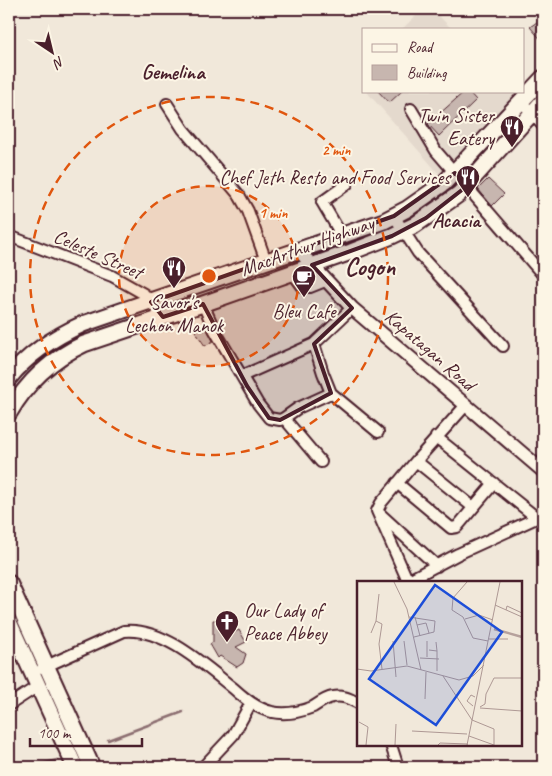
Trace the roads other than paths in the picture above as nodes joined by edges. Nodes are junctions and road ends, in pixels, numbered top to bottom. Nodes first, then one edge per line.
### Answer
1 (543, 78) edge
2 (521, 101) junction
3 (543, 101) edge
4 (167, 104) dead end
5 (411, 109) dead end
6 (532, 113) junction
7 (543, 126) edge
8 (455, 173) junction
9 (348, 184) dead end
10 (467, 186) junction
11 (394, 216) junction
12 (403, 231) junction
13 (9, 236) edge
14 (342, 236) junction
15 (299, 251) junction
16 (266, 261) junction
17 (312, 265) junction
18 (292, 272) junction
19 (543, 275) edge
20 (325, 281) junction
21 (151, 302) junction
22 (203, 304) junction
23 (352, 308) junction
24 (163, 318) junction
25 (314, 344) junction
26 (504, 346) dead end
27 (242, 376) junction
28 (9, 378) edge
29 (331, 393) junction
30 (466, 405) junction
31 (9, 413) edge
32 (284, 418) junction
33 (378, 432) dead end
34 (436, 438) junction
35 (416, 461) junction
36 (321, 462) dead end
37 (543, 471) edge
38 (397, 483) junction
39 (494, 483) junction
40 (473, 508) junction
41 (376, 511) junction
42 (540, 516) edge
43 (437, 566) junction
44 (9, 582) edge
45 (9, 622) edge
46 (46, 667) junction
47 (31, 672) junction
48 (38, 686) junction
49 (251, 703) junction
50 (357, 703) edge
51 (9, 705) edge
52 (391, 746) edge
53 (74, 767) edge
54 (92, 767) edge
55 (203, 767) edge
56 (398, 767) edge

1 - 2 highway, MacArthur Highway
2 - 6 street
2 - 8 highway, MacArthur Highway
3 - 6 highway, MacArthur Highway
4 - 16 street
5 - 8 street
6 - 7 street
6 - 10 highway, MacArthur Highway
8 - 10 street
8 - 11 highway, MacArthur Highway
9 - 14 street
10 - 12 highway, MacArthur Highway
10 - 19 street
11 - 12 street
11 - 14 highway, MacArthur Highway
12 - 17 highway, MacArthur Highway
12 - 26 street
13 - 21 street, Celeste Street
14 - 15 highway, MacArthur Highway
15 - 16 highway, MacArthur Highway
15 - 17 main road, Kapatagan Road
16 - 21 highway, MacArthur Highway
17 - 18 highway, MacArthur Highway
17 - 20 main road, Kapatagan Road
18 - 20 street
18 - 22 highway, MacArthur Highway
20 - 23 main road, Kapatagan Road
21 - 24 street, Celeste Street
21 - 28 highway, MacArthur Highway
22 - 24 highway, MacArthur Highway
22 - 27 street
23 - 25 street
23 - 30 main road, Kapatagan Road
24 - 31 highway, MacArthur Highway
25 - 27 street
25 - 29 street
27 - 32 street
29 - 32 street
29 - 33 street
30 - 34 street
30 - 37 main road, Kapatagan Road
32 - 36 street
34 - 35 street
34 - 39 street
35 - 38 street
35 - 40 street
38 - 40 street
38 - 41 street
39 - 40 street
39 - 42 street
41 - 43 street
41 - 43 street
42 - 43 street
44 - 46 highway
45 - 47 highway
46 - 47 street
46 - 49 street
46 - 54 highway
47 - 48 highway
48 - 51 street
48 - 53 highway
49 - 50 street
49 - 55 street
52 - 56 street

